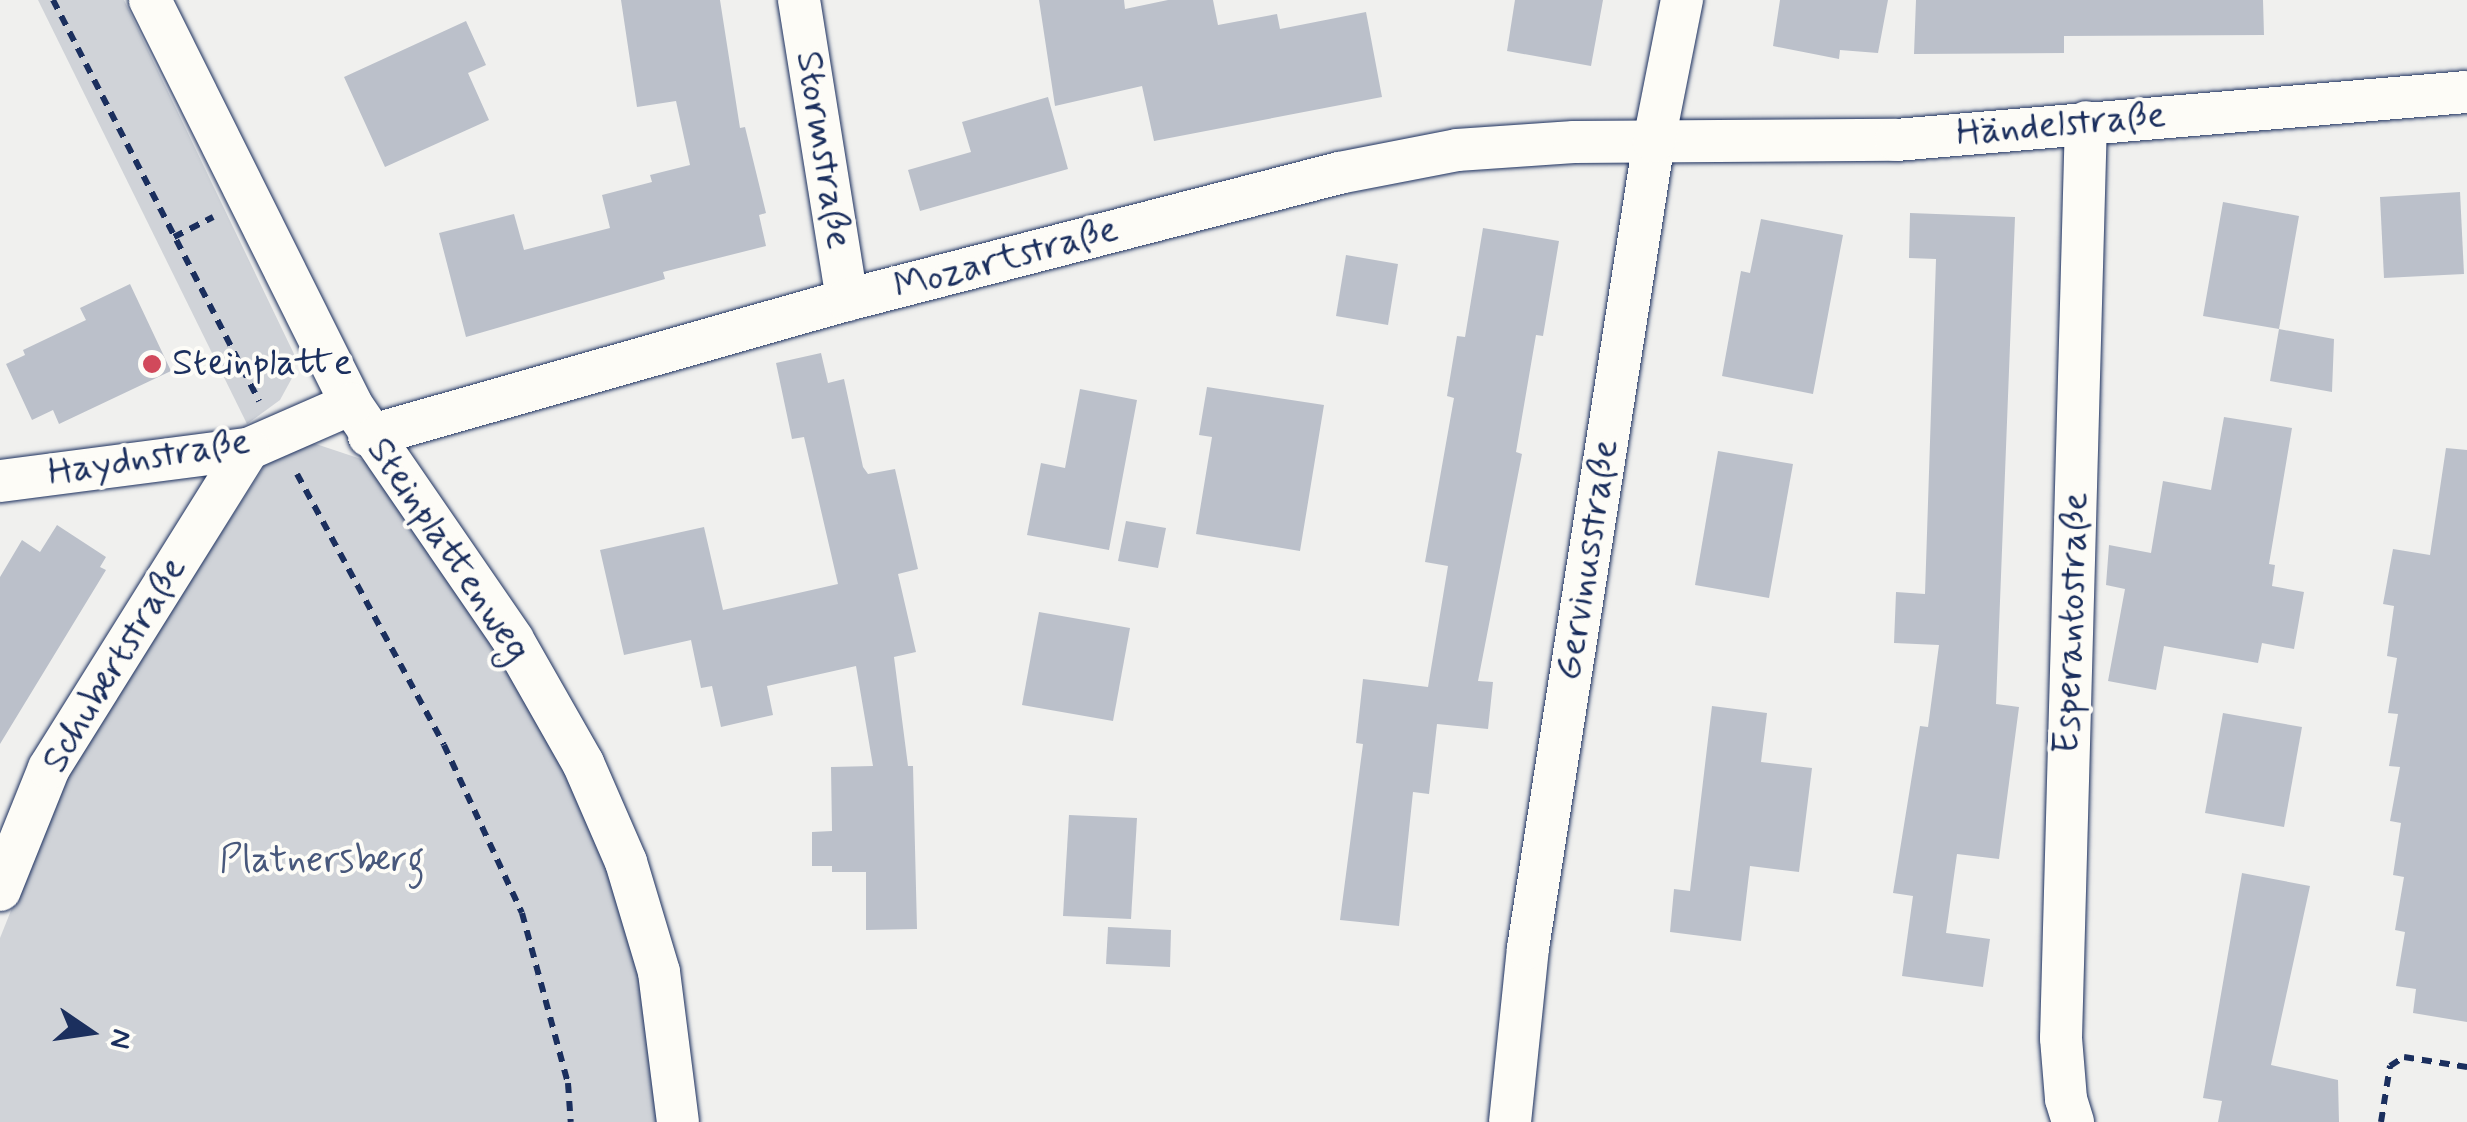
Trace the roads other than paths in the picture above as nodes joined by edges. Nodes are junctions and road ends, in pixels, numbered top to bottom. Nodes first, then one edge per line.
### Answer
1 (150, 0) edge
2 (799, 0) edge
3 (1682, 0) edge
4 (2467, 92) edge
5 (2086, 122) junction
6 (1654, 141) junction
7 (848, 300) junction
8 (360, 420) junction
9 (262, 442) junction
10 (0, 481) edge
11 (0, 890) edge
12 (678, 1122) edge
13 (1510, 1122) edge
14 (2074, 1122) edge

1 - 8 street, Steinplattenweg
2 - 7 street, Stormstraße
3 - 6 street, Gervinusstraße
4 - 5 street, Händelstraße
5 - 6 street, Händelstraße
5 - 14 street, Esperantostraße
6 - 7 street, Mozartstraße
6 - 13 street, Gervinusstraße
7 - 8 street, Mozartstraße
8 - 9 street, Haydnstraße
8 - 12 street, Steinplattenweg
9 - 10 street, Haydnstraße
9 - 11 street, Schubertstraße

